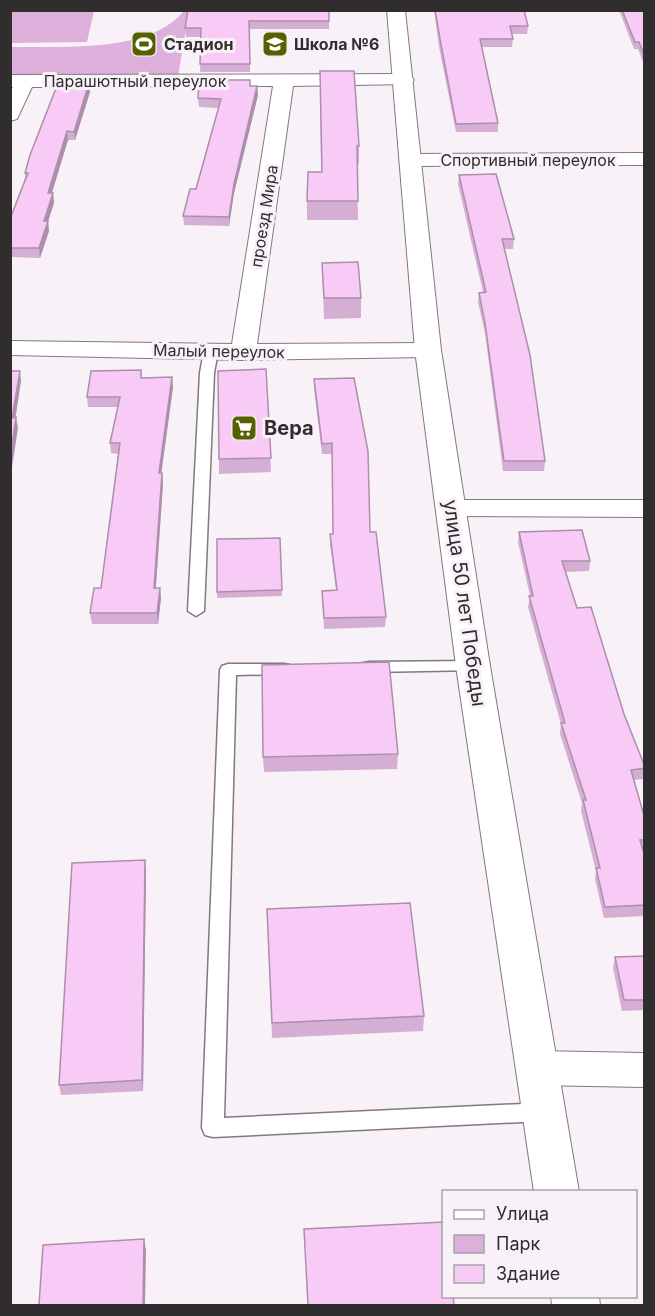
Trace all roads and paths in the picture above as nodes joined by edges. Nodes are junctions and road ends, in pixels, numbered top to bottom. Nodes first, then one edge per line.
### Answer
1 (396, 10) edge
2 (404, 80) junction
3 (18, 81) edge
4 (284, 81) junction
5 (10, 115) edge
6 (645, 159) edge
7 (411, 160) junction
8 (10, 348) edge
9 (428, 350) junction
10 (211, 351) junction
11 (243, 352) junction
12 (451, 508) junction
13 (645, 509) edge
14 (196, 611) dead end
15 (473, 666) junction
16 (344, 668) edge
17 (298, 669) edge
18 (536, 1068) junction
19 (645, 1070) edge
20 (544, 1112) junction
21 (557, 1190) edge

1 - 2 street, улица 50 лет Победы
2 - 4 street, Парашютный переулок
2 - 7 street, улица 50 лет Победы
3 - 4 street, Парашютный переулок
3 - 5 street
4 - 11 street, проезд Мира
6 - 7 street, Спортивный переулок
7 - 9 street, улица 50 лет Победы
8 - 10 street, Малый переулок
9 - 11 street, Малый переулок
9 - 12 street, улица 50 лет Победы
10 - 11 street, Малый переулок
10 - 14 lane
12 - 13 street
12 - 15 street, улица 50 лет Победы
15 - 16 lane
15 - 18 street, улица 50 лет Победы
17 - 20 lane
18 - 19 street
18 - 20 street, улица 50 лет Победы
20 - 21 street, улица 50 лет Победы

